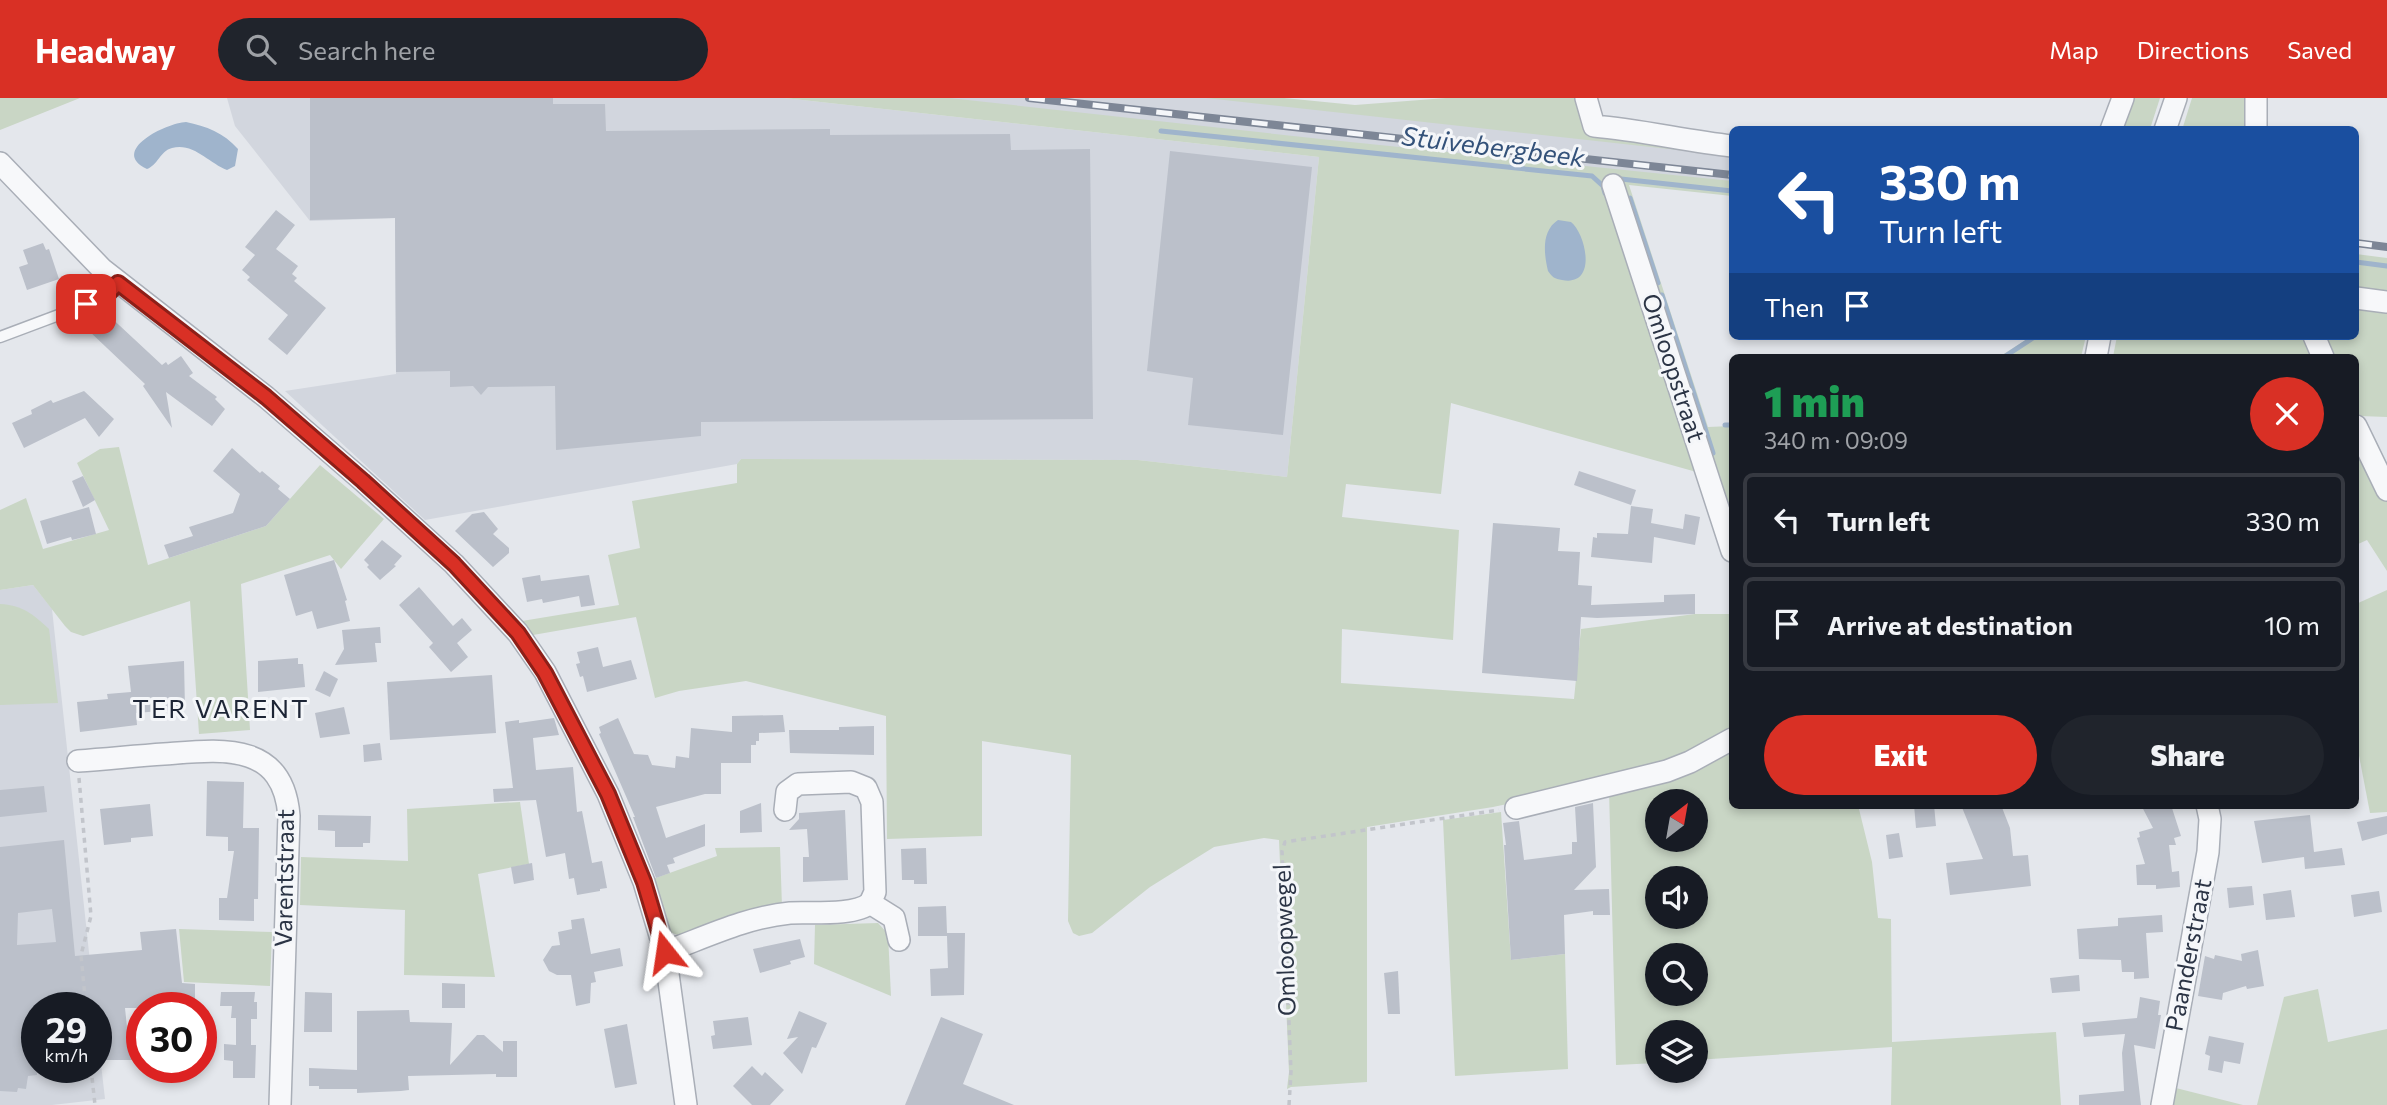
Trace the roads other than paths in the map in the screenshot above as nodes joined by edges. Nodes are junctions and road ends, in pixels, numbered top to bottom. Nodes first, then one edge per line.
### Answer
1 (1586, 98) edge
2 (2123, 98) edge
3 (2176, 98) edge
4 (2256, 98) edge
5 (2112, 126) edge
6 (2166, 126) edge
7 (2256, 126) edge
8 (1729, 146) edge
9 (0, 163) edge
10 (1613, 185) dead end
11 (118, 283) junction
12 (2359, 298) edge
13 (2387, 302) edge
14 (0, 337) edge
15 (2359, 432) edge
16 (2387, 489) edge
17 (1729, 542) edge
18 (1729, 741) edge
19 (78, 761) road end
20 (1516, 808) road end
21 (2208, 809) edge
22 (785, 810) dead end
23 (870, 903) junction
24 (899, 940) dead end
25 (665, 952) junction
26 (280, 1105) edge
27 (686, 1105) edge
28 (2162, 1105) edge

1 - 8 street
2 - 5 street
3 - 6 street
4 - 7 street
9 - 11 street
10 - 17 street, Omloopstraat
11 - 14 lane
11 - 25 street
12 - 13 street
15 - 16 street
18 - 20 street
19 - 26 street, Varentstraat
21 - 28 street, Paanderstraat
22 - 23 street
23 - 24 street
23 - 25 street
25 - 27 street

